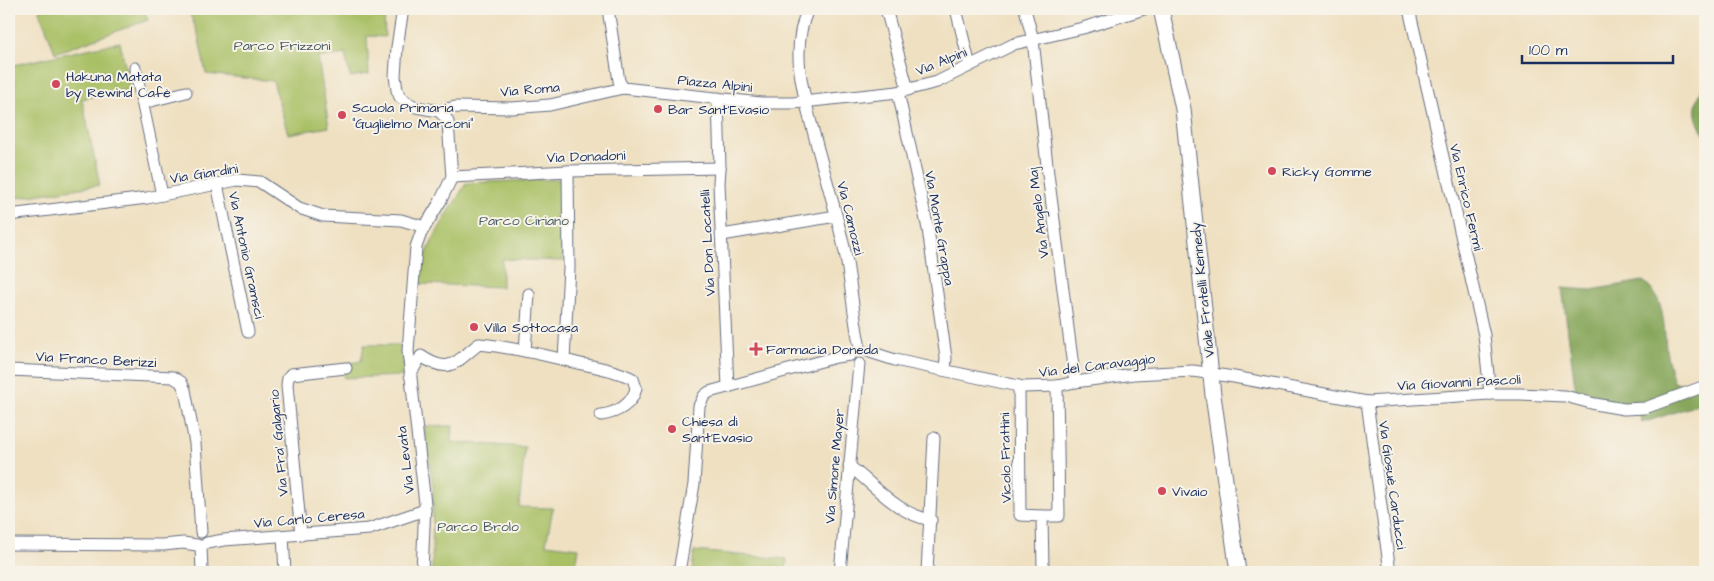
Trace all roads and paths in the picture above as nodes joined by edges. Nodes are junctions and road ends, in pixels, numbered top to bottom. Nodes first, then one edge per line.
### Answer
1 (403, 9) edge
2 (608, 9) edge
3 (808, 9) edge
4 (886, 9) edge
5 (956, 9) edge
6 (1025, 9) edge
7 (1144, 9) edge
8 (1162, 9) edge
9 (1409, 9) edge
10 (1033, 40) junction
11 (970, 66) junction
12 (135, 68) dead end
13 (622, 88) junction
14 (903, 91) junction
15 (186, 92) dead end
16 (718, 98) junction
17 (143, 103) junction
18 (805, 103) junction
19 (439, 111) junction
20 (720, 168) junction
21 (568, 171) junction
22 (452, 177) junction
23 (217, 184) junction
24 (162, 195) junction
25 (9, 215) edge
26 (836, 216) junction
27 (425, 227) junction
28 (722, 235) junction
29 (529, 294) dead end
30 (248, 332) dead end
31 (858, 343) junction
32 (408, 344) junction
33 (525, 351) junction
34 (870, 352) junction
35 (850, 355) junction
36 (421, 356) junction
37 (564, 360) junction
38 (859, 364) junction
39 (346, 368) dead end
40 (9, 370) edge
41 (945, 370) junction
42 (1211, 372) junction
43 (410, 374) junction
44 (1075, 382) junction
45 (1019, 386) junction
46 (1058, 386) junction
47 (1705, 386) edge
48 (728, 387) junction
49 (1490, 394) junction
50 (1367, 402) junction
51 (601, 415) dead end
52 (934, 438) dead end
53 (849, 466) junction
54 (425, 510) junction
55 (1042, 516) junction
56 (931, 520) junction
57 (301, 535) junction
58 (283, 536) junction
59 (200, 539) junction
60 (9, 544) edge
61 (1235, 552) junction
62 (1043, 569) dead end
63 (202, 572) edge
64 (285, 572) edge
65 (422, 572) edge
66 (679, 572) edge
67 (840, 572) edge
68 (927, 572) edge
69 (1230, 572) edge
70 (1238, 572) edge
71 (1390, 572) edge

1 - 19 street
2 - 13 street
3 - 18 street, Via Camozzi
4 - 14 street, Via Monte Grappa
5 - 11 street
6 - 10 street, Via Angelo Maj
7 - 10 street, Via Alpini
8 - 42 street, Viale Fratelli Kennedy
9 - 49 street, Via Enrico Fermi
10 - 11 street, Via Alpini
10 - 44 street, Via Angelo Maj
11 - 14 street, Via Alpini
12 - 17 street
13 - 16 street, Piazza Alpini
13 - 19 street, Via Roma
14 - 18 street, Via Alpini
14 - 41 street, Via Monte Grappa
15 - 17 street
16 - 18 street, Piazza Alpini
16 - 20 street, Via Don Locatelli
17 - 24 street
18 - 26 street, Via Camozzi
19 - 22 street
20 - 21 street, Via Donadoni
20 - 28 street, Via Don Locatelli
21 - 22 street, Via Donadoni
21 - 37 street
22 - 27 street, Via Levata
23 - 24 street, Via Giardini
23 - 27 street, Via Giardini
23 - 30 street, Via Antonio Gramsci
24 - 25 street, Via Giardini
26 - 28 street
26 - 31 street, Via Camozzi
27 - 32 street, Via Levata
28 - 48 street, Via Don Locatelli
29 - 33 street
31 - 34 street
31 - 35 street
32 - 36 street
32 - 43 street, Via Levata
33 - 36 street
33 - 37 street
34 - 38 street
34 - 41 street, Via del Caravaggio
35 - 38 street
35 - 48 street
36 - 43 street
37 - 51 street
38 - 53 street, Via Simone Mayer
39 - 57 street, Via Fra' Galgario
40 - 59 street, Via Franco Berizzi
41 - 45 street, Via del Caravaggio
42 - 44 street, Via del Caravaggio
42 - 50 street, Via Giovanni Pascoli
42 - 61 street, Viale Fratelli Kennedy
43 - 54 street, Via Levata
44 - 46 street, Via del Caravaggio
45 - 46 street, Via del Caravaggio
45 - 55 street, Vicolo Frattini
46 - 55 street
47 - 49 street, Via Giovanni Pascoli
48 - 66 street
49 - 50 street, Via Giovanni Pascoli
50 - 71 street, Via Giosuè Carducci
52 - 56 street
53 - 56 street
53 - 67 street, Via Simone Mayer
54 - 57 street, Via Carlo Ceresa
54 - 65 street, Via Levata
55 - 62 street
56 - 68 street
57 - 58 street, Via Carlo Ceresa
58 - 59 street, Via Carlo Ceresa
58 - 64 street
59 - 60 street, Via Carlo Ceresa
59 - 63 street
61 - 69 street
61 - 70 street, Viale Fratelli Kennedy

